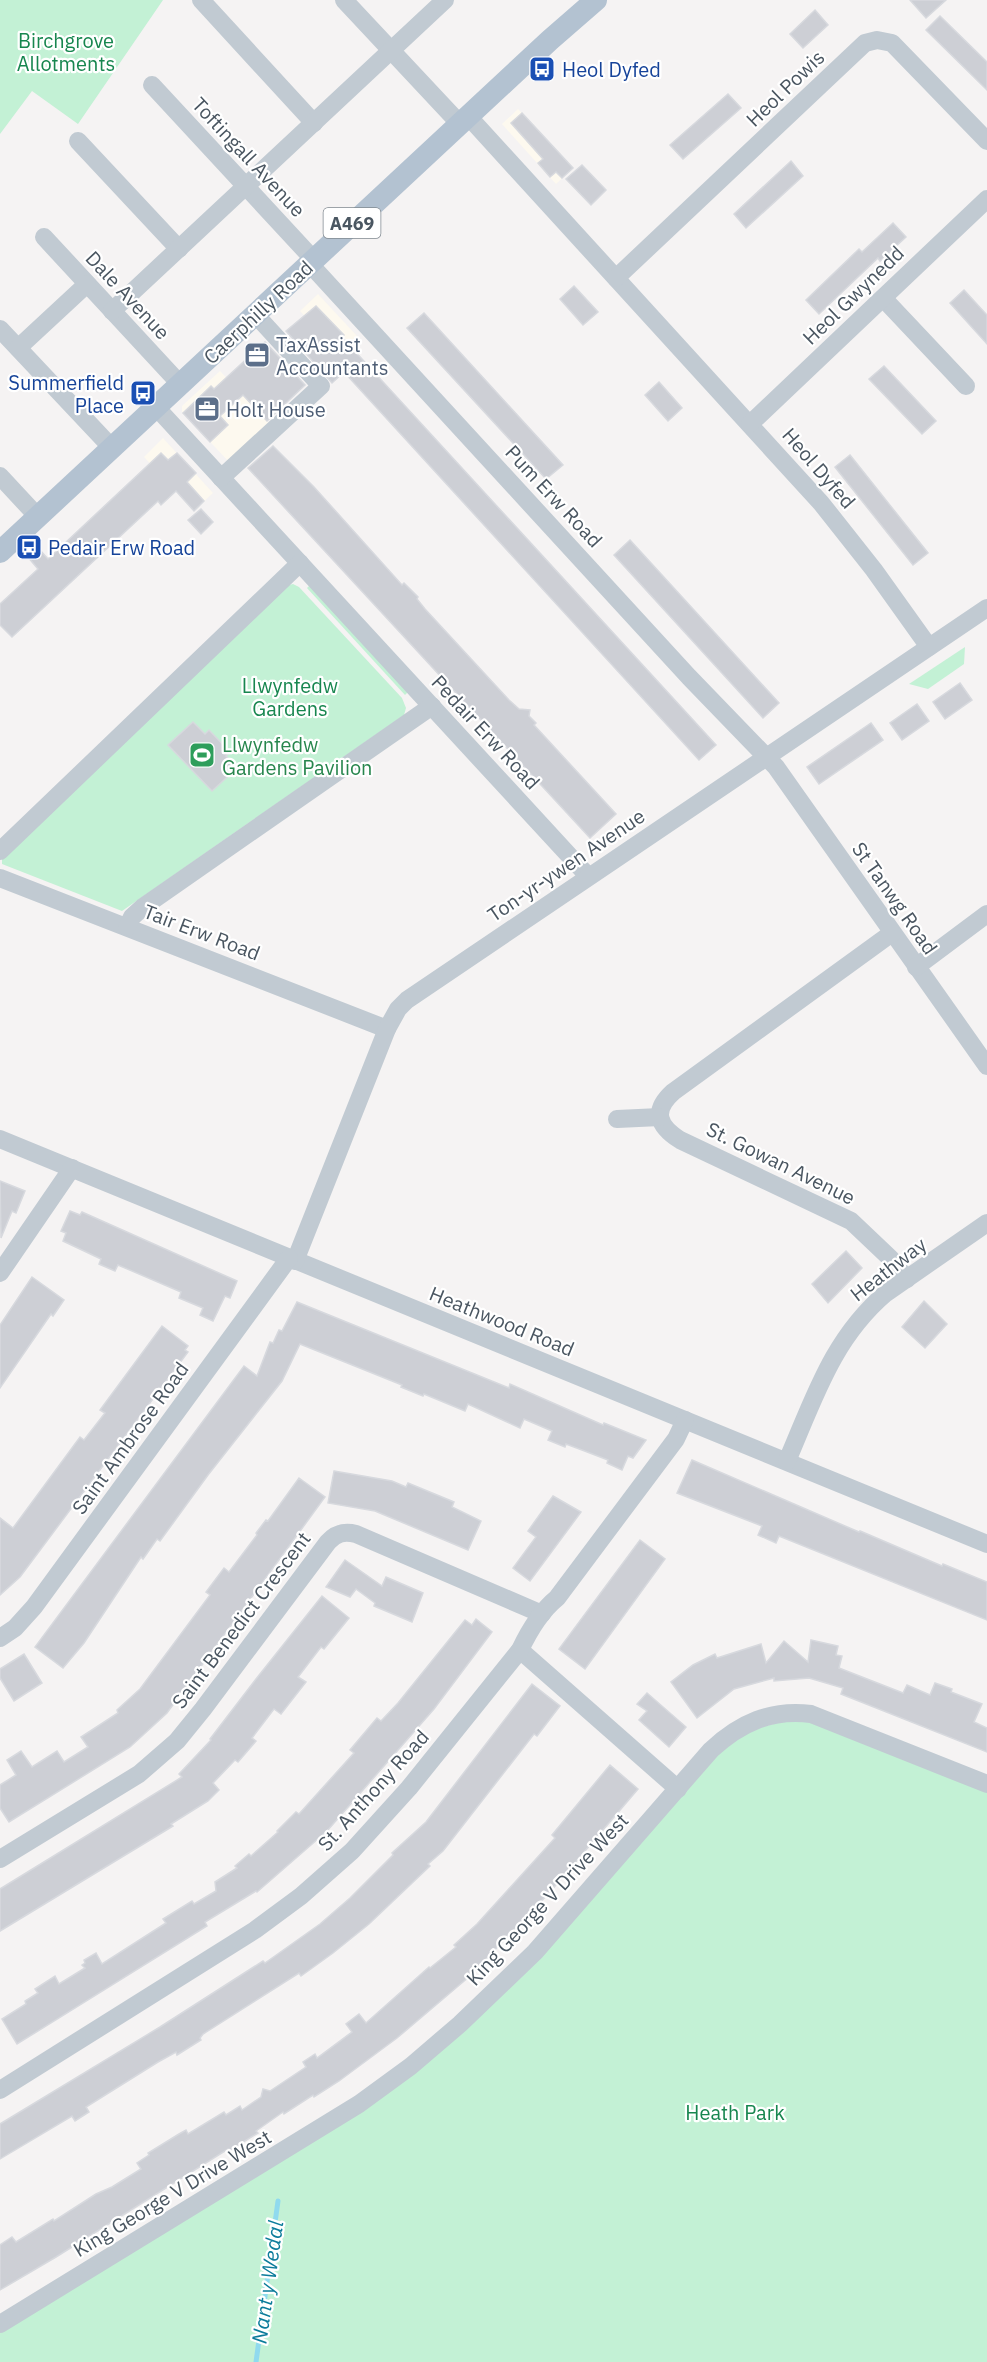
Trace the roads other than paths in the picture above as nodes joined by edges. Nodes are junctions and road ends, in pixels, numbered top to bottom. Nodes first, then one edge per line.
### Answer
1 (201, 0) edge
2 (344, 0) edge
3 (445, 0) edge
4 (596, 0) edge
5 (391, 50) junction
6 (152, 85) dead end
7 (464, 120) junction
8 (314, 123) junction
9 (78, 141) dead end
10 (987, 141) edge
11 (246, 186) junction
12 (987, 199) edge
13 (44, 237) dead end
14 (179, 249) junction
15 (311, 261) junction
16 (616, 278) junction
17 (87, 284) junction
18 (883, 298) junction
19 (112, 311) junction
20 (255, 314) junction
21 (0, 329) edge
22 (18, 348) junction
23 (180, 384) junction
24 (966, 386) dead end
25 (156, 407) junction
26 (750, 424) junction
27 (112, 448) junction
28 (0, 476) edge
29 (221, 478) junction
30 (38, 517) junction
31 (0, 552) edge
32 (300, 564) junction
33 (987, 609) edge
34 (929, 647) junction
35 (432, 706) junction
36 (766, 758) junction
37 (0, 851) edge
38 (588, 876) junction
39 (0, 879) edge
40 (987, 914) edge
41 (127, 927) junction
42 (891, 933) junction
43 (916, 967) junction
44 (387, 1029) junction
45 (987, 1066) edge
46 (660, 1117) junction
47 (617, 1119) dead end
48 (0, 1139) edge
49 (72, 1168) junction
50 (987, 1223) edge
51 (292, 1259) junction
52 (0, 1273) edge
53 (907, 1279) junction
54 (685, 1420) junction
55 (787, 1461) junction
56 (987, 1544) edge
57 (542, 1614) junction
58 (0, 1638) edge
59 (520, 1650) junction
60 (987, 1784) edge
61 (678, 1789) junction
62 (0, 1859) edge
63 (0, 2090) edge
64 (0, 2324) edge

1 - 8 street
2 - 5 street, Heol Dyfed
3 - 5 street
4 - 7 main road, Caerphilly Road / A469
5 - 7 street, Heol Dyfed
5 - 8 street
6 - 11 street, Toftingall Avenue
7 - 15 main road, Caerphilly Road / A469
7 - 16 street, Heol Dyfed
8 - 11 street
9 - 14 street
10 - 16 street, Heol Powis
11 - 14 street
11 - 15 street, Toftingall Avenue
12 - 18 street, Heol Gwynedd
13 - 17 street, Dale Avenue
14 - 19 street
15 - 20 main road, Caerphilly Road / A469
15 - 36 street, Pum Erw Road
16 - 26 street, Heol Dyfed
17 - 19 street, Dale Avenue
17 - 22 street
18 - 24 street
18 - 26 street, Heol Gwynedd
19 - 23 street, Dale Avenue
20 - 23 main road, Caerphilly Road / A469
20 - 29 street
21 - 22 street
22 - 27 street
23 - 25 main road, Caerphilly Road / A469
25 - 27 main road, Caerphilly Road / A469
25 - 29 street, Pedair Erw Road
26 - 34 street, Heol Dyfed
27 - 30 main road, Caerphilly Road / A469
28 - 30 street
29 - 32 street, Pedair Erw Road
30 - 31 main road, Caerphilly Road / A469
32 - 35 street, Pedair Erw Road
32 - 37 street
33 - 34 street, Ton-yr-ywen Avenue
34 - 36 street, Ton-yr-ywen Avenue
35 - 38 street, Pedair Erw Road
35 - 41 street
36 - 38 street, Ton-yr-ywen Avenue
36 - 42 street, St Tanwg Road
38 - 44 street, Ton-yr-ywen Avenue
39 - 41 street, Tair Erw Road
40 - 43 street
41 - 44 street, Tair Erw Road
42 - 43 street, St Tanwg Road
42 - 46 street
43 - 45 street, St Tanwg Road
44 - 51 street, Ton-yr-ywen Avenue
46 - 47 street
46 - 53 street, St. Gowan Avenue
48 - 49 street, Heathwood Road
49 - 51 street, Heathwood Road
49 - 52 street
50 - 53 street, Heathway
51 - 54 street, Heathwood Road
51 - 58 street, Saint Ambrose Road
53 - 55 street, Heathway
54 - 55 street, Heathwood Road
54 - 57 street, St. Anthony Road
55 - 56 street, Heathwood Road
57 - 59 street, St. Anthony Road
57 - 62 street, Saint Benedict Crescent
59 - 61 street
59 - 63 street, St. Anthony Road
60 - 61 street, King George V Drive West
61 - 64 street, King George V Drive West

